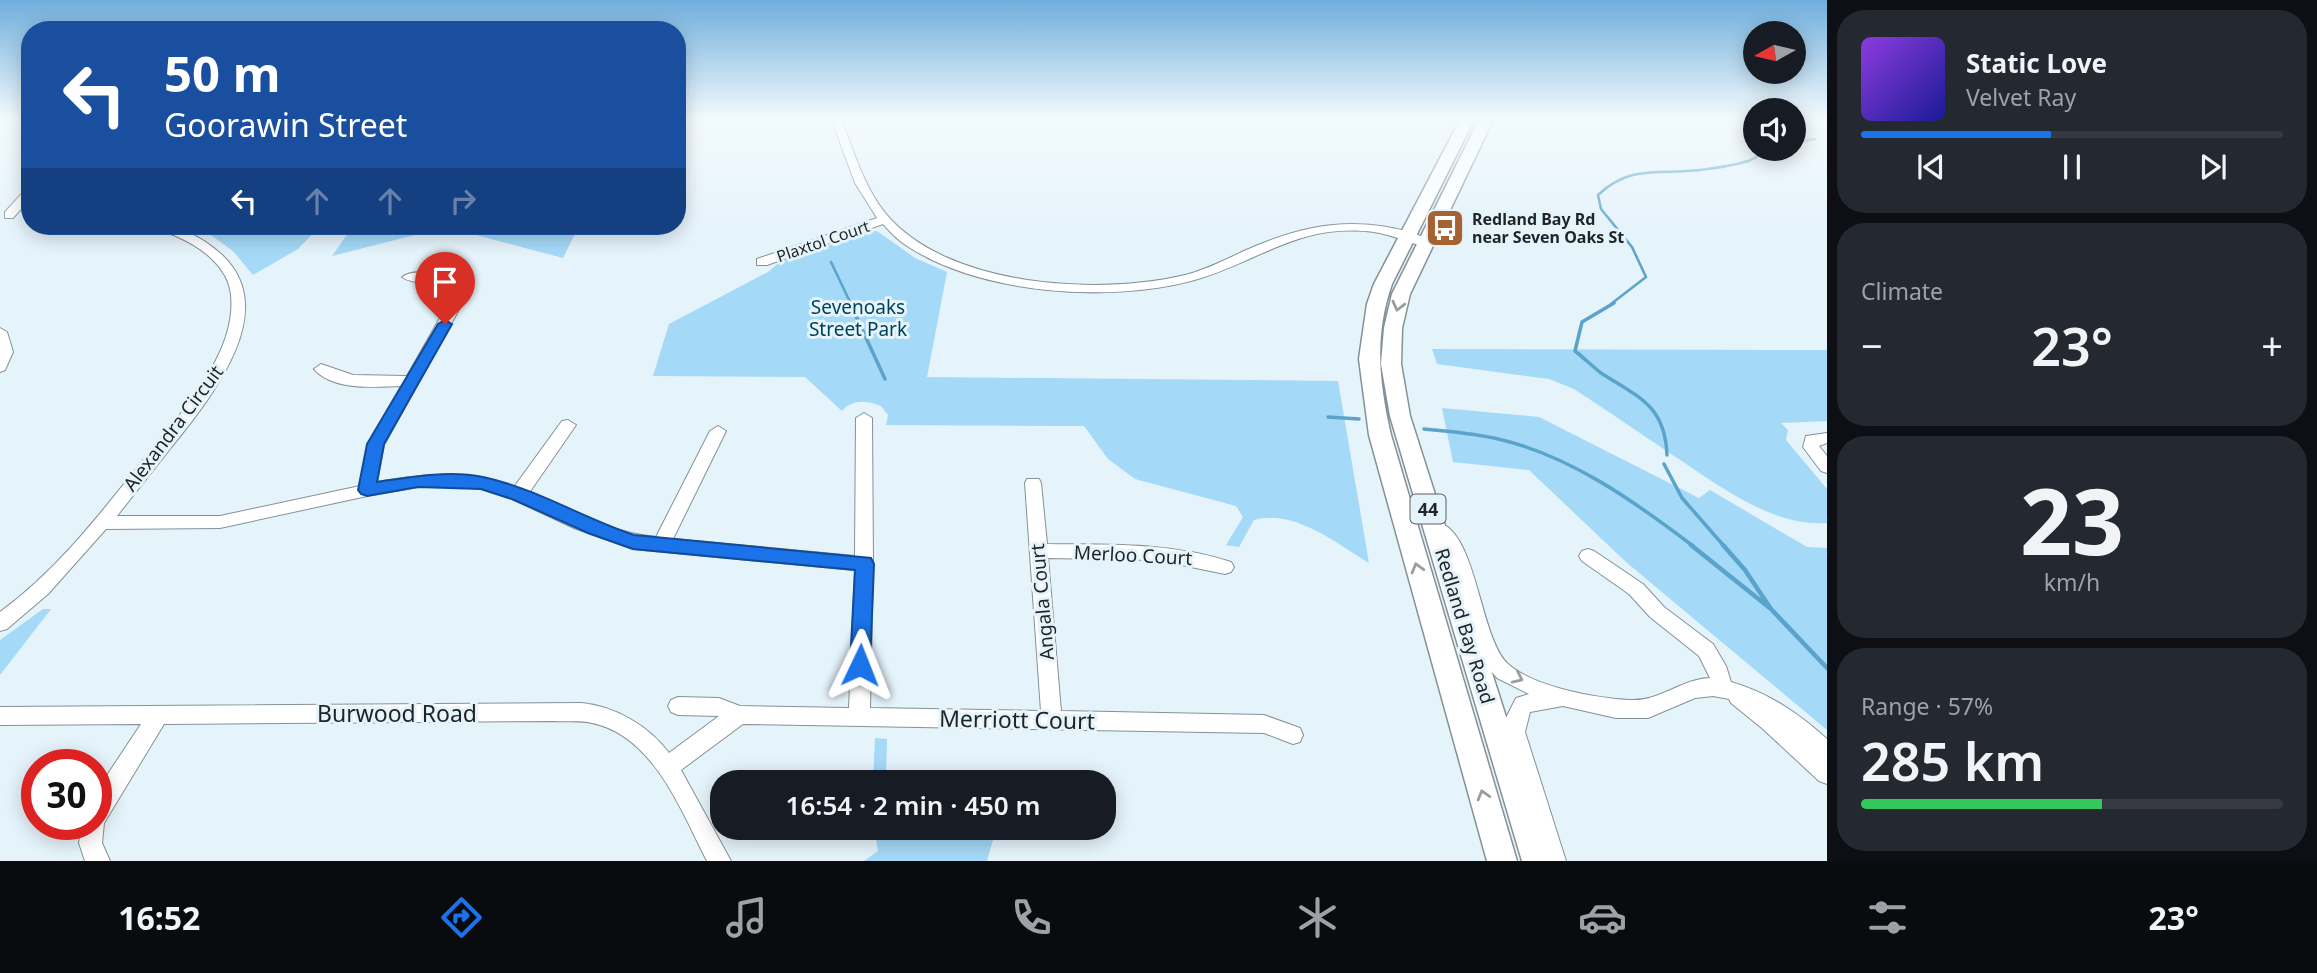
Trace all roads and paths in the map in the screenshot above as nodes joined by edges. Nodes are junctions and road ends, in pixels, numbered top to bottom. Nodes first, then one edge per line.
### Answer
1 (852, 158) edge
2 (1450, 158) edge
3 (1462, 158) edge
4 (21, 200) edge
5 (4, 216) edge
6 (884, 220) junction
7 (185, 235) edge
8 (1412, 240) junction
9 (762, 262) dead end
10 (409, 278) dead end
11 (0, 332) edge
12 (0, 367) edge
13 (321, 369) dead end
14 (410, 381) junction
15 (864, 418) dead end
16 (568, 425) dead end
17 (718, 431) dead end
18 (1827, 438) edge
19 (1827, 467) edge
20 (1033, 483) dead end
21 (367, 490) junction
22 (518, 495) junction
23 (1430, 515) junction
24 (101, 523) junction
25 (662, 546) junction
26 (1038, 551) junction
27 (1588, 556) dead end
28 (864, 564) junction
29 (1226, 567) dead end
30 (0, 623) edge
31 (1727, 690) junction
32 (1564, 696) junction
33 (678, 706) dead end
34 (159, 714) junction
35 (740, 715) junction
36 (0, 716) edge
37 (859, 716) junction
38 (1052, 721) junction
39 (1293, 734) dead end
40 (1827, 752) edge
41 (668, 767) junction
42 (1827, 774) edge
43 (112, 790) edge
44 (90, 840) edge
45 (98, 861) edge
46 (719, 861) edge
47 (1502, 861) edge
48 (1537, 861) edge
49 (1554, 861) edge

1 - 6 street
2 - 8 main road, Redland Bay Road / 44
3 - 8 main road, Redland Bay Road / 44
4 - 5 street
6 - 8 street
6 - 9 street, Plaxtol Court
7 - 24 street, Alexandra Circuit
8 -> 23 main road, Redland Bay Road / 44
47 -> 8 main road, Redland Bay Road / 44
10 - 14 street
11 - 12 street
13 - 14 street
14 - 21 street
15 - 28 street
16 - 22 street
17 - 25 street
18 - 19 street
20 - 26 street, Angala Court
21 - 22 street
21 - 24 street
22 - 25 street
23 -> 32 street
23 - 48 main road, Redland Bay Road / 44
24 - 30 street, Alexandra Circuit
25 - 28 street
26 - 29 street, Merloo Court
26 - 38 street, Angala Court
27 - 31 street
28 - 37 street
31 - 32 street
31 - 40 street
31 - 42 street
32 - 49 street
33 - 35 street, Merriott Court
34 - 36 street, Burwood Road
34 - 41 street, Burwood Road
34 - 43 street
35 - 37 street, Merriott Court
35 - 41 street
37 - 38 street, Merriott Court
38 - 39 street, Merriott Court
41 - 46 street, Burwood Road
44 - 45 street

